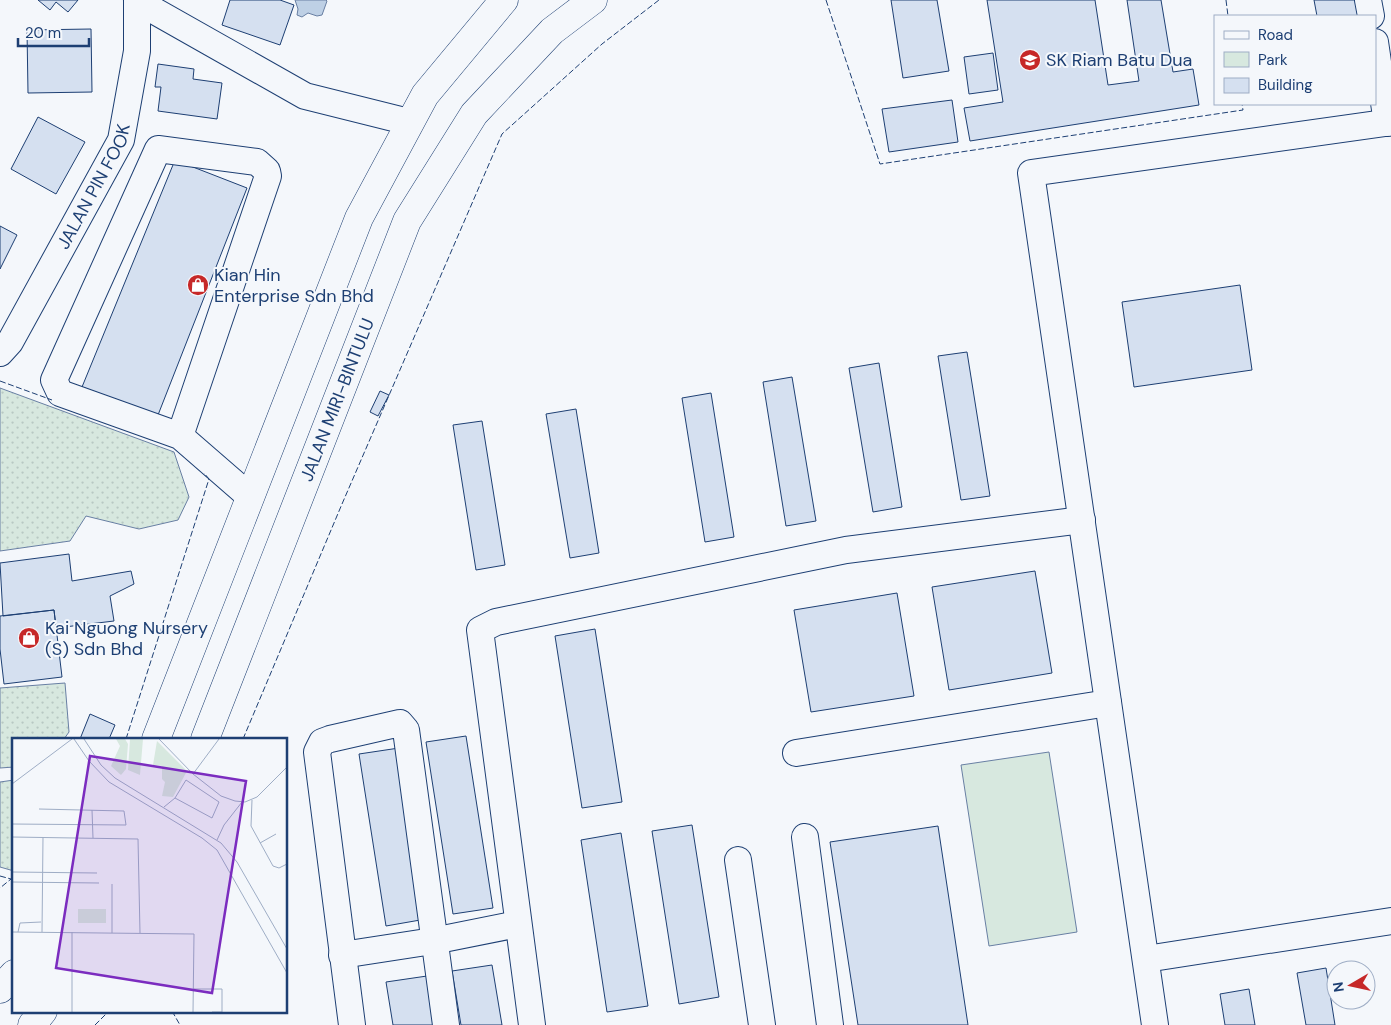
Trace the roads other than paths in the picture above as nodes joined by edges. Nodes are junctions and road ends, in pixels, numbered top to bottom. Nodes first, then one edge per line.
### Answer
1 (504, 0) edge
2 (593, 0) edge
3 (1368, 0) edge
4 (137, 1) edge
5 (1371, 15) edge
6 (1376, 48) edge
7 (409, 122) junction
8 (1389, 122) edge
9 (121, 140) junction
10 (154, 158) junction
11 (3, 344) edge
12 (180, 436) junction
13 (249, 496) junction
14 (1082, 520) junction
15 (1108, 703) junction
16 (156, 738) edge
17 (205, 738) edge
18 (796, 752) dead end
19 (804, 837) dead end
20 (738, 860) dead end
21 (1391, 921) edge
22 (518, 924) junction
23 (434, 941) junction
24 (342, 955) junction
25 (1146, 959) junction
26 (12, 976) edge
27 (0, 989) edge
28 (42, 1012) edge
29 (32, 1025) edge
30 (352, 1025) edge
31 (446, 1025) edge
32 (532, 1025) edge
33 (762, 1025) edge
34 (830, 1025) edge
35 (1155, 1025) edge

1 - 7 highway
2 - 17 highway, JALAN MIRI-BINTULU
3 - 5 street
4 - 7 street, JALAN PIN FOOK
4 - 9 street, JALAN PIN FOOK
6 - 8 street
7 - 13 highway
8 - 14 street
9 - 10 street
9 - 11 street, JALAN PIN FOOK
10 - 12 street
10 - 12 street
12 - 13 street
13 - 16 highway
14 - 15 street
14 - 22 street
15 - 18 street
15 - 25 street
19 - 34 street
20 - 33 street
21 - 25 street
22 - 23 street
22 - 32 street
23 - 24 street
23 - 24 street
23 - 31 street
24 - 30 street
25 - 35 street
26 - 27 highway
28 - 29 highway

